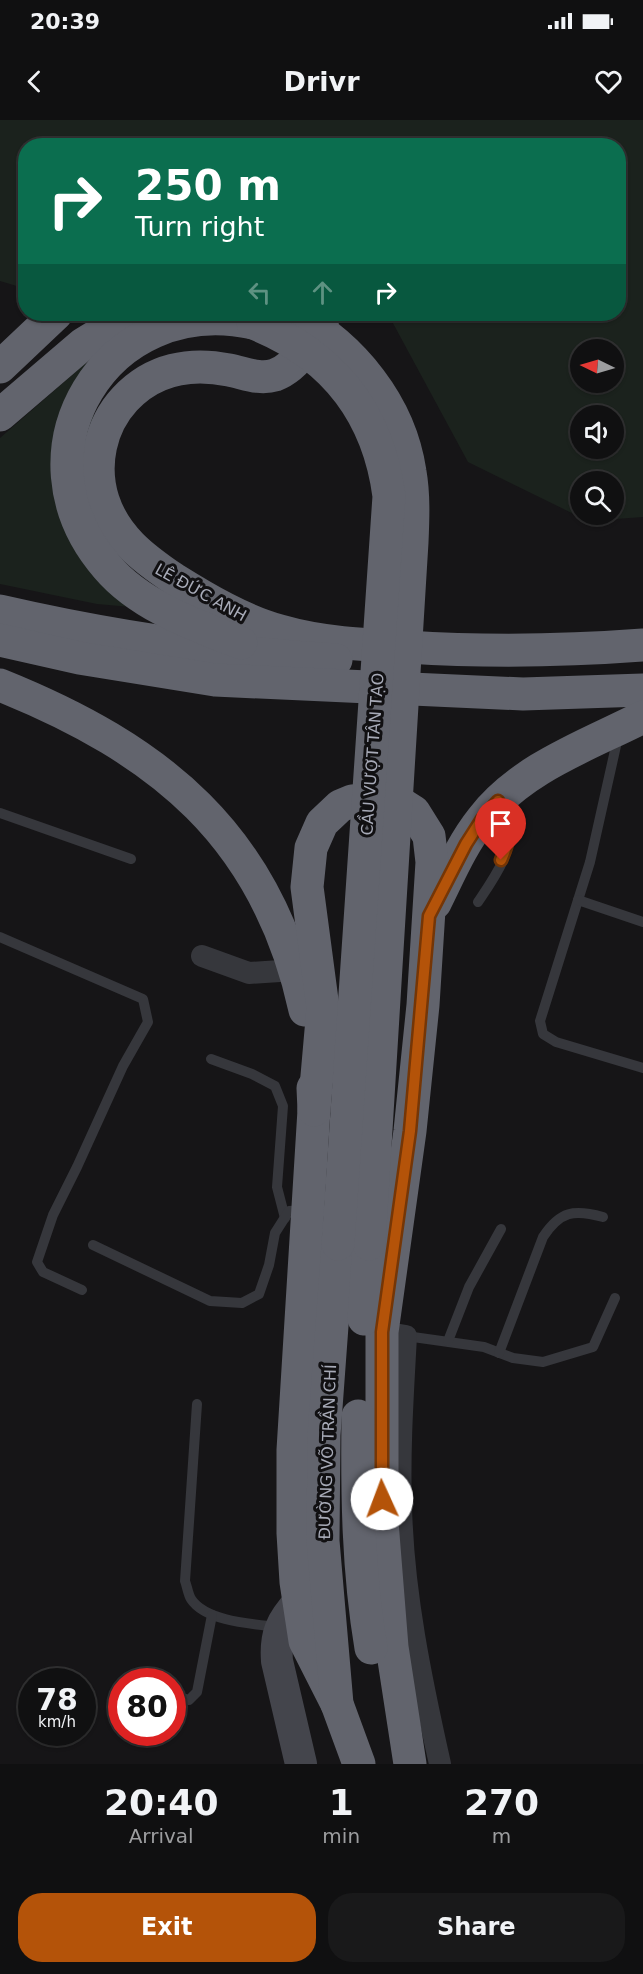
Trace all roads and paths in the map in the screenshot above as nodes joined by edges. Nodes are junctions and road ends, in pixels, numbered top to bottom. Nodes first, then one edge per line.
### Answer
1 (49, 321) edge
2 (121, 321) edge
3 (187, 321) edge
4 (240, 321) edge
5 (304, 321) edge
6 (321, 321) edge
7 (0, 367) edge
8 (0, 415) edge
9 (68, 479) junction
10 (148, 562) junction
11 (0, 611) edge
12 (0, 640) edge
13 (643, 645) edge
14 (609, 655) junction
15 (274, 657) junction
16 (0, 659) edge
17 (643, 660) edge
18 (0, 685) edge
19 (643, 690) edge
20 (635, 719) edge
21 (498, 801) junction
22 (0, 813) edge
23 (131, 859) dead end
24 (578, 900) junction
25 (478, 902) dead end
26 (429, 916) junction
27 (643, 922) edge
28 (0, 937) edge
29 (290, 955) junction
30 (201, 956) dead end
31 (211, 1059) dead end
32 (643, 1068) edge
33 (314, 1110) junction
34 (296, 1214) junction
35 (603, 1216) dead end
36 (501, 1229) dead end
37 (353, 1244) junction
38 (93, 1245) dead end
39 (82, 1290) dead end
40 (615, 1298) dead end
41 (394, 1334) junction
42 (448, 1341) junction
43 (499, 1353) junction
44 (197, 1404) dead end
45 (212, 1615) junction
46 (289, 1615) junction
47 (186, 1699) edge
48 (337, 1704) junction
49 (301, 1764) edge
50 (358, 1764) edge
51 (397, 1764) edge
52 (410, 1764) edge
53 (440, 1764) edge

1 - 7 highway
2 - 8 highway
3 - 9 highway, CẦU VƯỢT TÂN TẠO, bridge
4 - 37 highway, CẦU VƯỢT TÂN TẠO, bridge
5 - 37 highway, bridge
6 - 10 highway, LÊ ĐỨC ANH
9 - 10 highway
9 - 15 highway, CẦU VƯỢT TÂN TẠO
10 - 14 highway, LÊ ĐỨC ANH
11 - 15 highway, LÊ ĐỨC ANH
12 - 19 highway
13 - 14 highway, LÊ ĐỨC ANH
14 - 15 highway, LÊ ĐỨC ANH
14 - 17 highway, LÊ ĐỨC ANH
16 - 20 highway
18 - 29 highway
20 - 21 highway
20 - 24 lane
21 - 25 lane
21 - 26 highway
22 - 23 lane
24 - 27 lane
24 - 32 lane
26 - 33 highway
26 - 41 highway
28 - 39 lane
29 - 30 street
29 - 33 highway
31 - 34 lane
33 - 34 highway
34 - 38 lane
34 - 46 highway
35 - 43 lane
36 - 42 lane
37 - 48 highway, ĐƯỜNG VÕ TRẦN CHÍ
37 - 51 highway, ĐƯỜNG VÕ TRẦN CHÍ
40 - 43 lane
41 - 42 lane
41 - 52 highway
41 - 53 street
42 - 43 lane
44 - 45 lane
45 - 46 lane
45 - 47 lane
46 - 48 highway
46 - 49 street
48 - 50 highway, ĐƯỜNG VÕ TRẦN CHÍ

